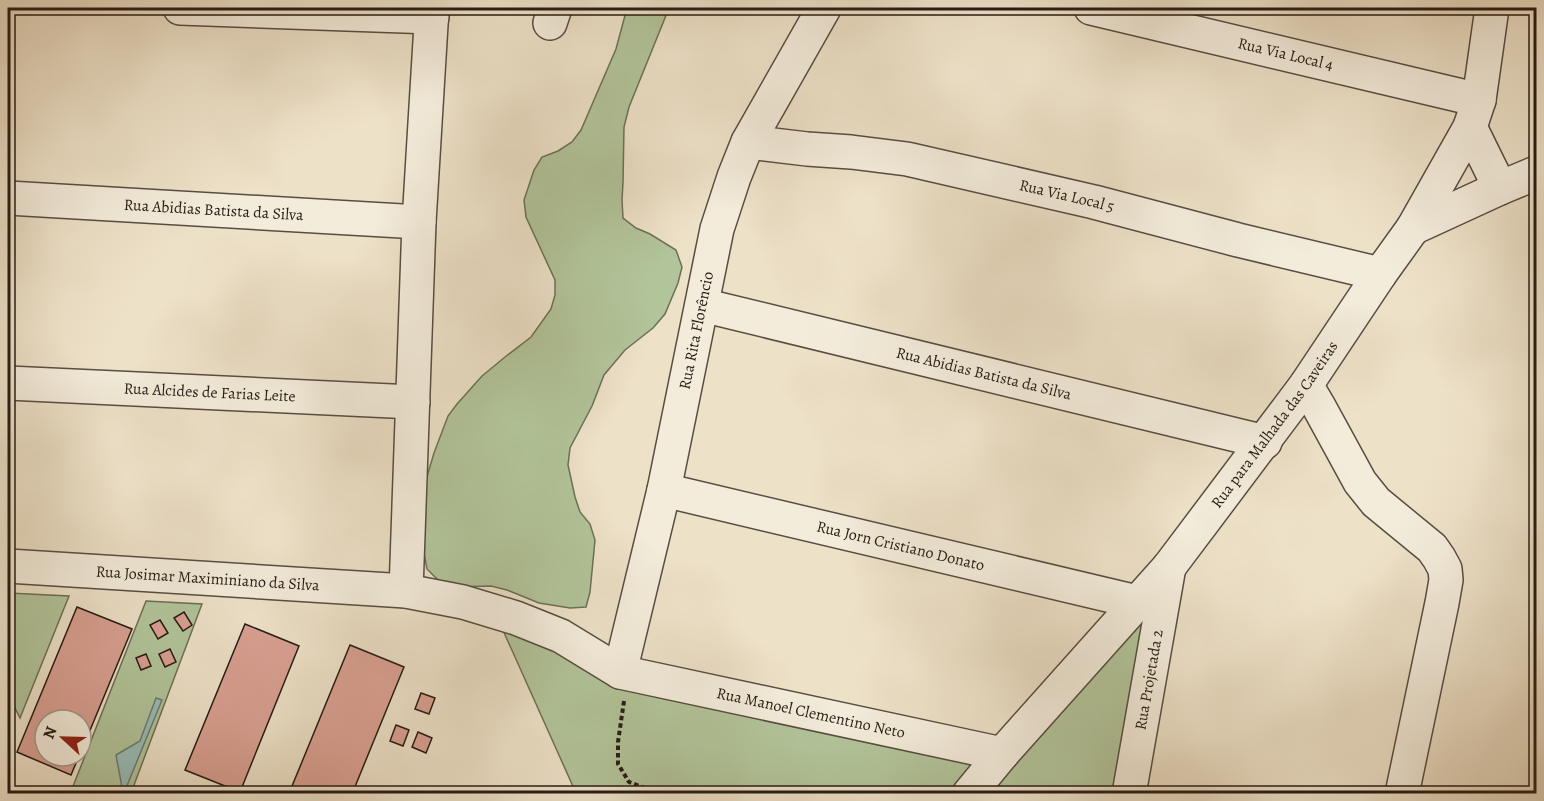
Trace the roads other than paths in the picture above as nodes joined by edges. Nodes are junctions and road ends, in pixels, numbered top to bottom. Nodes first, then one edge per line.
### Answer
1 (180, 8) edge
2 (824, 8) edge
3 (1091, 8) edge
4 (1492, 8) edge
5 (432, 12) edge
6 (1474, 114) junction
7 (748, 142) junction
8 (1536, 173) edge
9 (1500, 188) junction
10 (8, 198) edge
11 (418, 222) junction
12 (1413, 228) junction
13 (1380, 274) junction
14 (702, 305) junction
15 (8, 383) edge
16 (1306, 385) junction
17 (413, 402) junction
18 (1265, 442) junction
19 (664, 490) junction
20 (8, 567) edge
21 (1169, 567) junction
22 (406, 591) junction
23 (1137, 602) junction
24 (624, 673) junction
25 (1002, 754) junction
26 (969, 794) edge
27 (1129, 794) edge
28 (1402, 794) edge

1 - 5 street
2 - 7 street, Rua Rita Florêncio
3 - 6 street, Rua Via Local 4
4 - 6 street, Rua para Malhada das Caveiras
5 - 11 street
6 - 9 street
6 - 12 street, Rua para Malhada das Caveiras
7 - 13 street, Rua Via Local 5
7 - 14 street, Rua Rita Florêncio
8 - 9 street
9 - 12 street
10 - 11 street, Rua Abidias Batista da Silva
11 - 17 street
12 - 13 street, Rua para Malhada das Caveiras
13 - 16 street, Rua para Malhada das Caveiras
14 - 18 street, Rua Abidias Batista da Silva
14 - 19 street, Rua Rita Florêncio
15 - 17 street, Rua Alcides de Farias Leite
16 - 18 street, Rua para Malhada das Caveiras
16 - 28 street
17 - 22 street
18 - 21 street, Rua para Malhada das Caveiras
19 - 23 street, Rua Jorn Cristiano Donato
19 - 24 street, Rua Rita Florêncio
20 - 22 street, Rua Josimar Maximiniano da Silva
21 - 23 street, Rua para Malhada das Caveiras
21 - 27 street, Rua Projetada 2
22 - 24 street, Rua Josimar Maximiniano da Silva
23 - 25 street, Rua para Malhada das Caveiras
24 - 25 street, Rua Manoel Clementino Neto
25 - 26 street, Rua para Malhada das Caveiras

